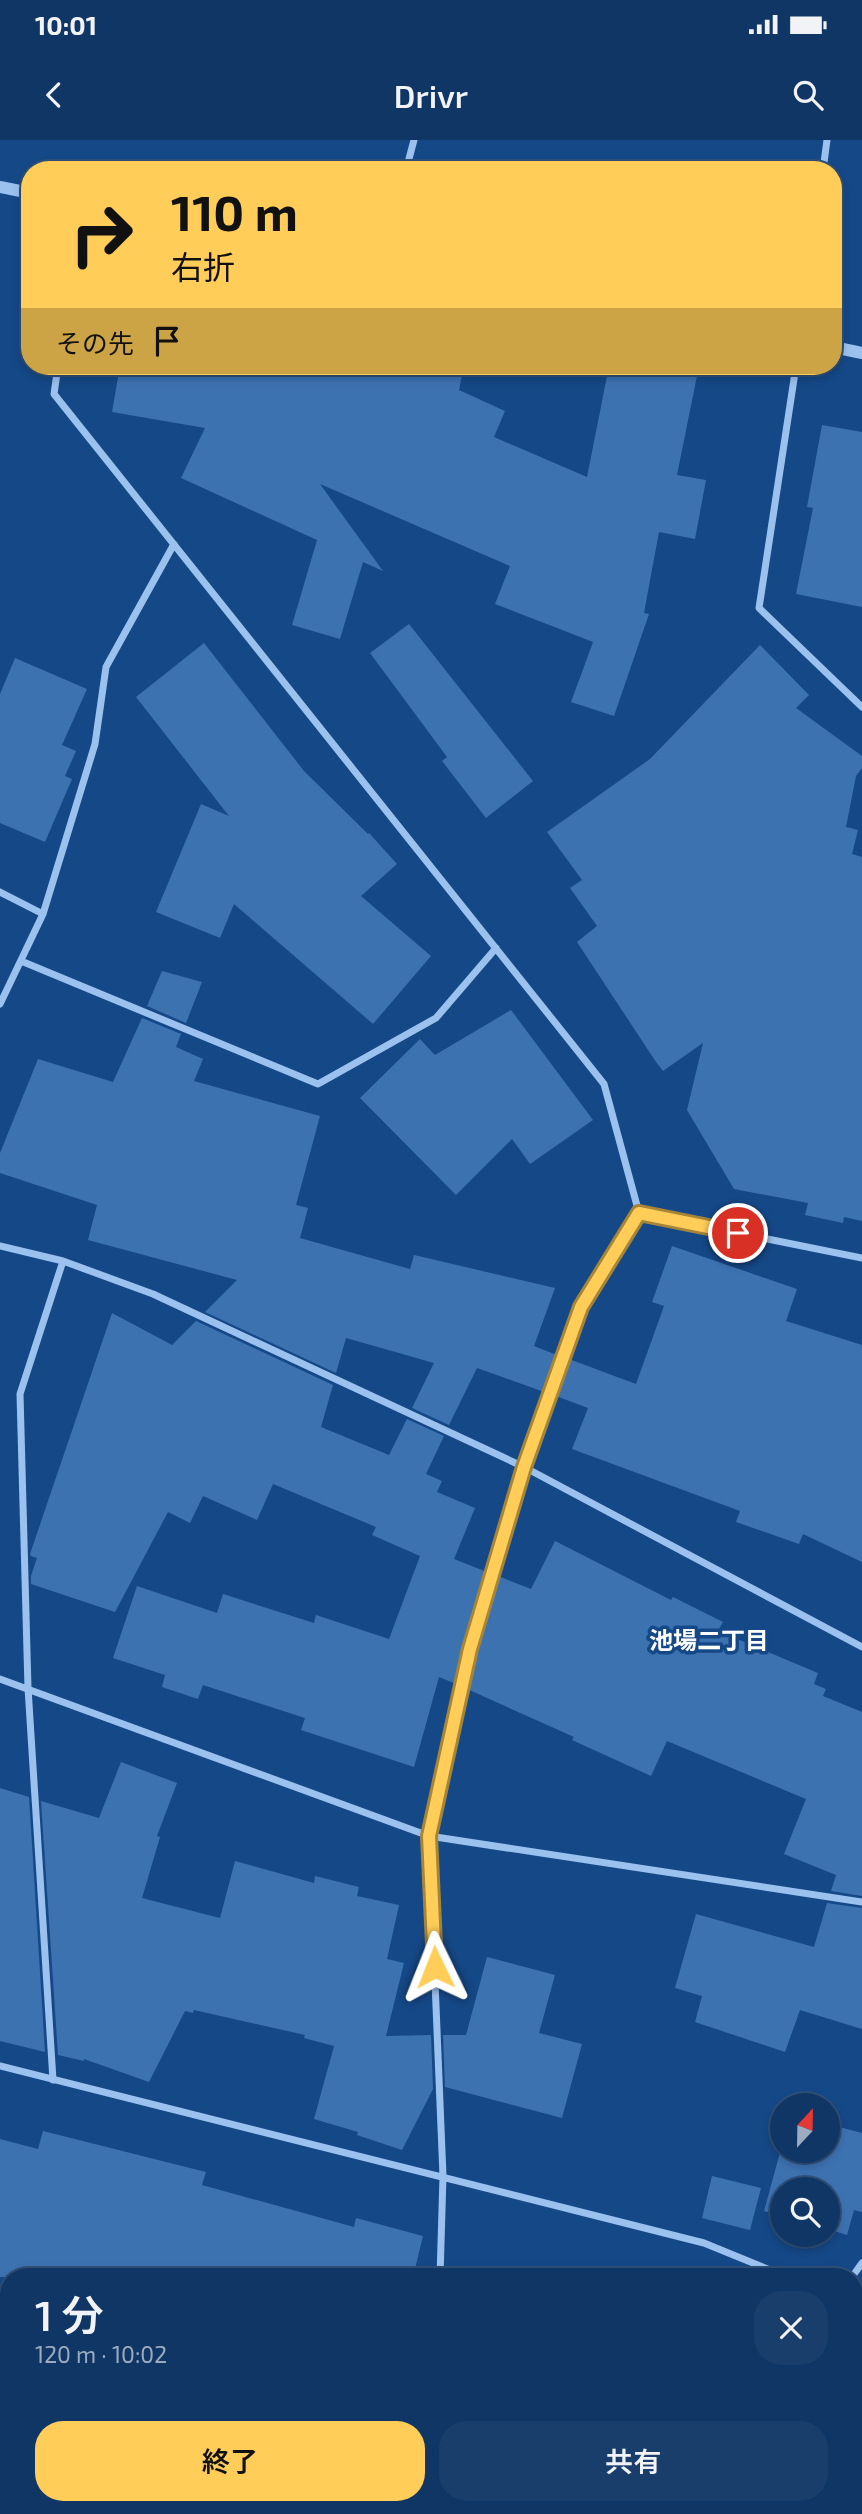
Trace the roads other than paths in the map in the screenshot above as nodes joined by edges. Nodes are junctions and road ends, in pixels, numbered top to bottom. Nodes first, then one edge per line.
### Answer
1 (414, 140) edge
2 (827, 140) edge
3 (408, 161) edge
4 (824, 161) edge
5 (0, 187) edge
6 (21, 191) edge
7 (842, 349) edge
8 (862, 353) edge
9 (57, 375) edge
10 (795, 375) edge
11 (174, 544) junction
12 (862, 707) edge
13 (0, 892) edge
14 (43, 914) junction
15 (496, 948) junction
16 (21, 961) junction
17 (0, 1004) edge
18 (639, 1213) junction
19 (0, 1245) edge
20 (862, 1258) edge
21 (63, 1261) junction
22 (524, 1467) junction
23 (862, 1647) edge
24 (0, 1679) edge
25 (28, 1688) junction
26 (429, 1836) junction
27 (862, 1902) edge
28 (0, 2066) edge
29 (53, 2080) junction
30 (443, 2176) junction
31 (440, 2268) edge
32 (765, 2268) edge

1 - 3 street
2 - 4 street
5 - 6 street
7 - 8 street
9 - 11 street
10 - 12 street
11 - 14 street
11 - 15 street
13 - 14 street
14 - 16 street
15 - 16 street
15 - 18 street
16 - 17 street
18 - 20 street
18 - 22 street
19 - 21 street
21 - 22 street
21 - 25 street
22 - 23 street
22 - 26 street
24 - 25 street
25 - 26 street
25 - 29 street
26 - 27 street
26 - 30 street
28 - 29 street
29 - 30 street
30 - 31 street
30 - 32 street

